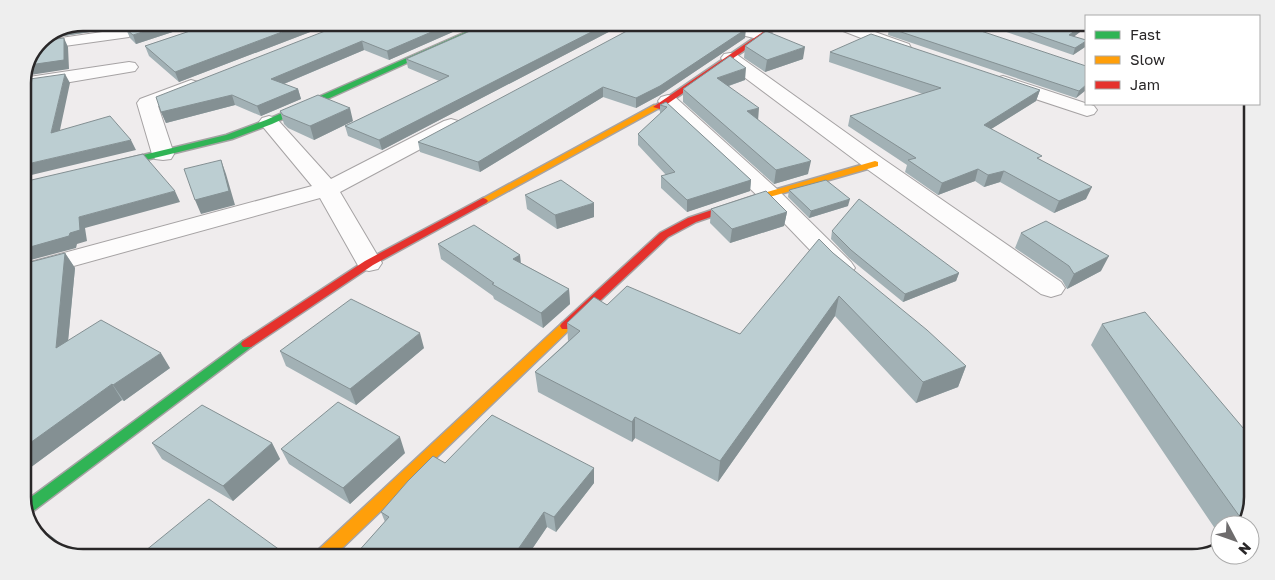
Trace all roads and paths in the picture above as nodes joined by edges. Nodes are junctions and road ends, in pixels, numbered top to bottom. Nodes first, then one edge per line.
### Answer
1 (107, 31) edge
2 (122, 31) edge
3 (474, 31) edge
4 (745, 31) edge
5 (768, 31) edge
6 (858, 31) edge
7 (762, 35) junction
8 (50, 43) edge
9 (918, 53) edge
10 (730, 58) junction
11 (136, 74) junction
12 (984, 76) edge
13 (211, 78) edge
14 (31, 83) edge
15 (668, 101) junction
16 (1086, 110) dead end
17 (472, 113) edge
18 (269, 122) junction
19 (163, 154) junction
20 (875, 164) junction
21 (98, 169) edge
22 (327, 189) junction
23 (769, 194) junction
24 (369, 264) junction
25 (31, 270) edge
26 (861, 284) edge
27 (1051, 288) dead end
28 (32, 505) edge
29 (330, 549) edge

1 - 8 street
2 - 11 street
3 - 18 street
4 - 7 street
5 - 7 street
6 - 9 street
7 - 10 street
10 - 15 street
10 - 20 street
11 - 13 street
11 - 14 street
11 - 19 street
12 - 16 street
15 - 23 street
15 - 24 street
17 - 22 street
18 - 19 street
18 - 22 street
19 - 21 street
20 - 23 street
20 - 27 street
22 - 24 street
22 - 25 street
23 - 26 street
23 - 29 street
24 - 28 street

